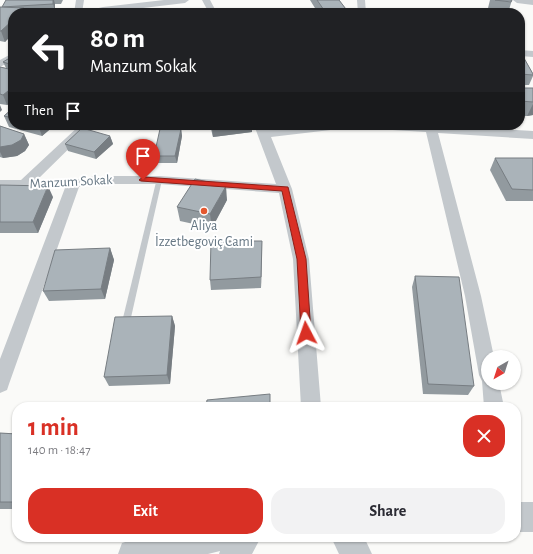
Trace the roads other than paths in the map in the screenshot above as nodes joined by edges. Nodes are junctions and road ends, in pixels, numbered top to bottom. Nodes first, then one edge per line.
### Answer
1 (185, 0) edge
2 (517, 0) edge
3 (533, 2) edge
4 (119, 8) edge
5 (82, 130) edge
6 (262, 130) edge
7 (431, 130) edge
8 (469, 130) edge
9 (533, 135) edge
10 (159, 180) junction
11 (0, 184) edge
12 (24, 184) junction
13 (73, 184) junction
14 (285, 189) junction
15 (126, 322) edge
16 (483, 350) edge
17 (0, 384) edge
18 (491, 390) edge
19 (311, 402) edge
20 (493, 402) edge
21 (533, 517) edge
22 (521, 518) edge
23 (192, 542) edge
24 (241, 542) edge
25 (349, 542) edge
26 (133, 554) edge
27 (234, 554) edge
28 (357, 554) edge

1 - 4 street
2 - 3 street
5 - 12 street
6 - 14 street
7 - 16 street
8 - 9 street
10 - 13 street, Manzum Sokak
10 - 14 street, Manzum Sokak
10 - 15 lane
11 - 12 street, Manzum Sokak
12 - 13 street, Manzum Sokak
13 - 17 street
14 - 19 street
18 - 20 street
21 - 22 street
23 - 26 street
24 - 27 street
25 - 28 street

